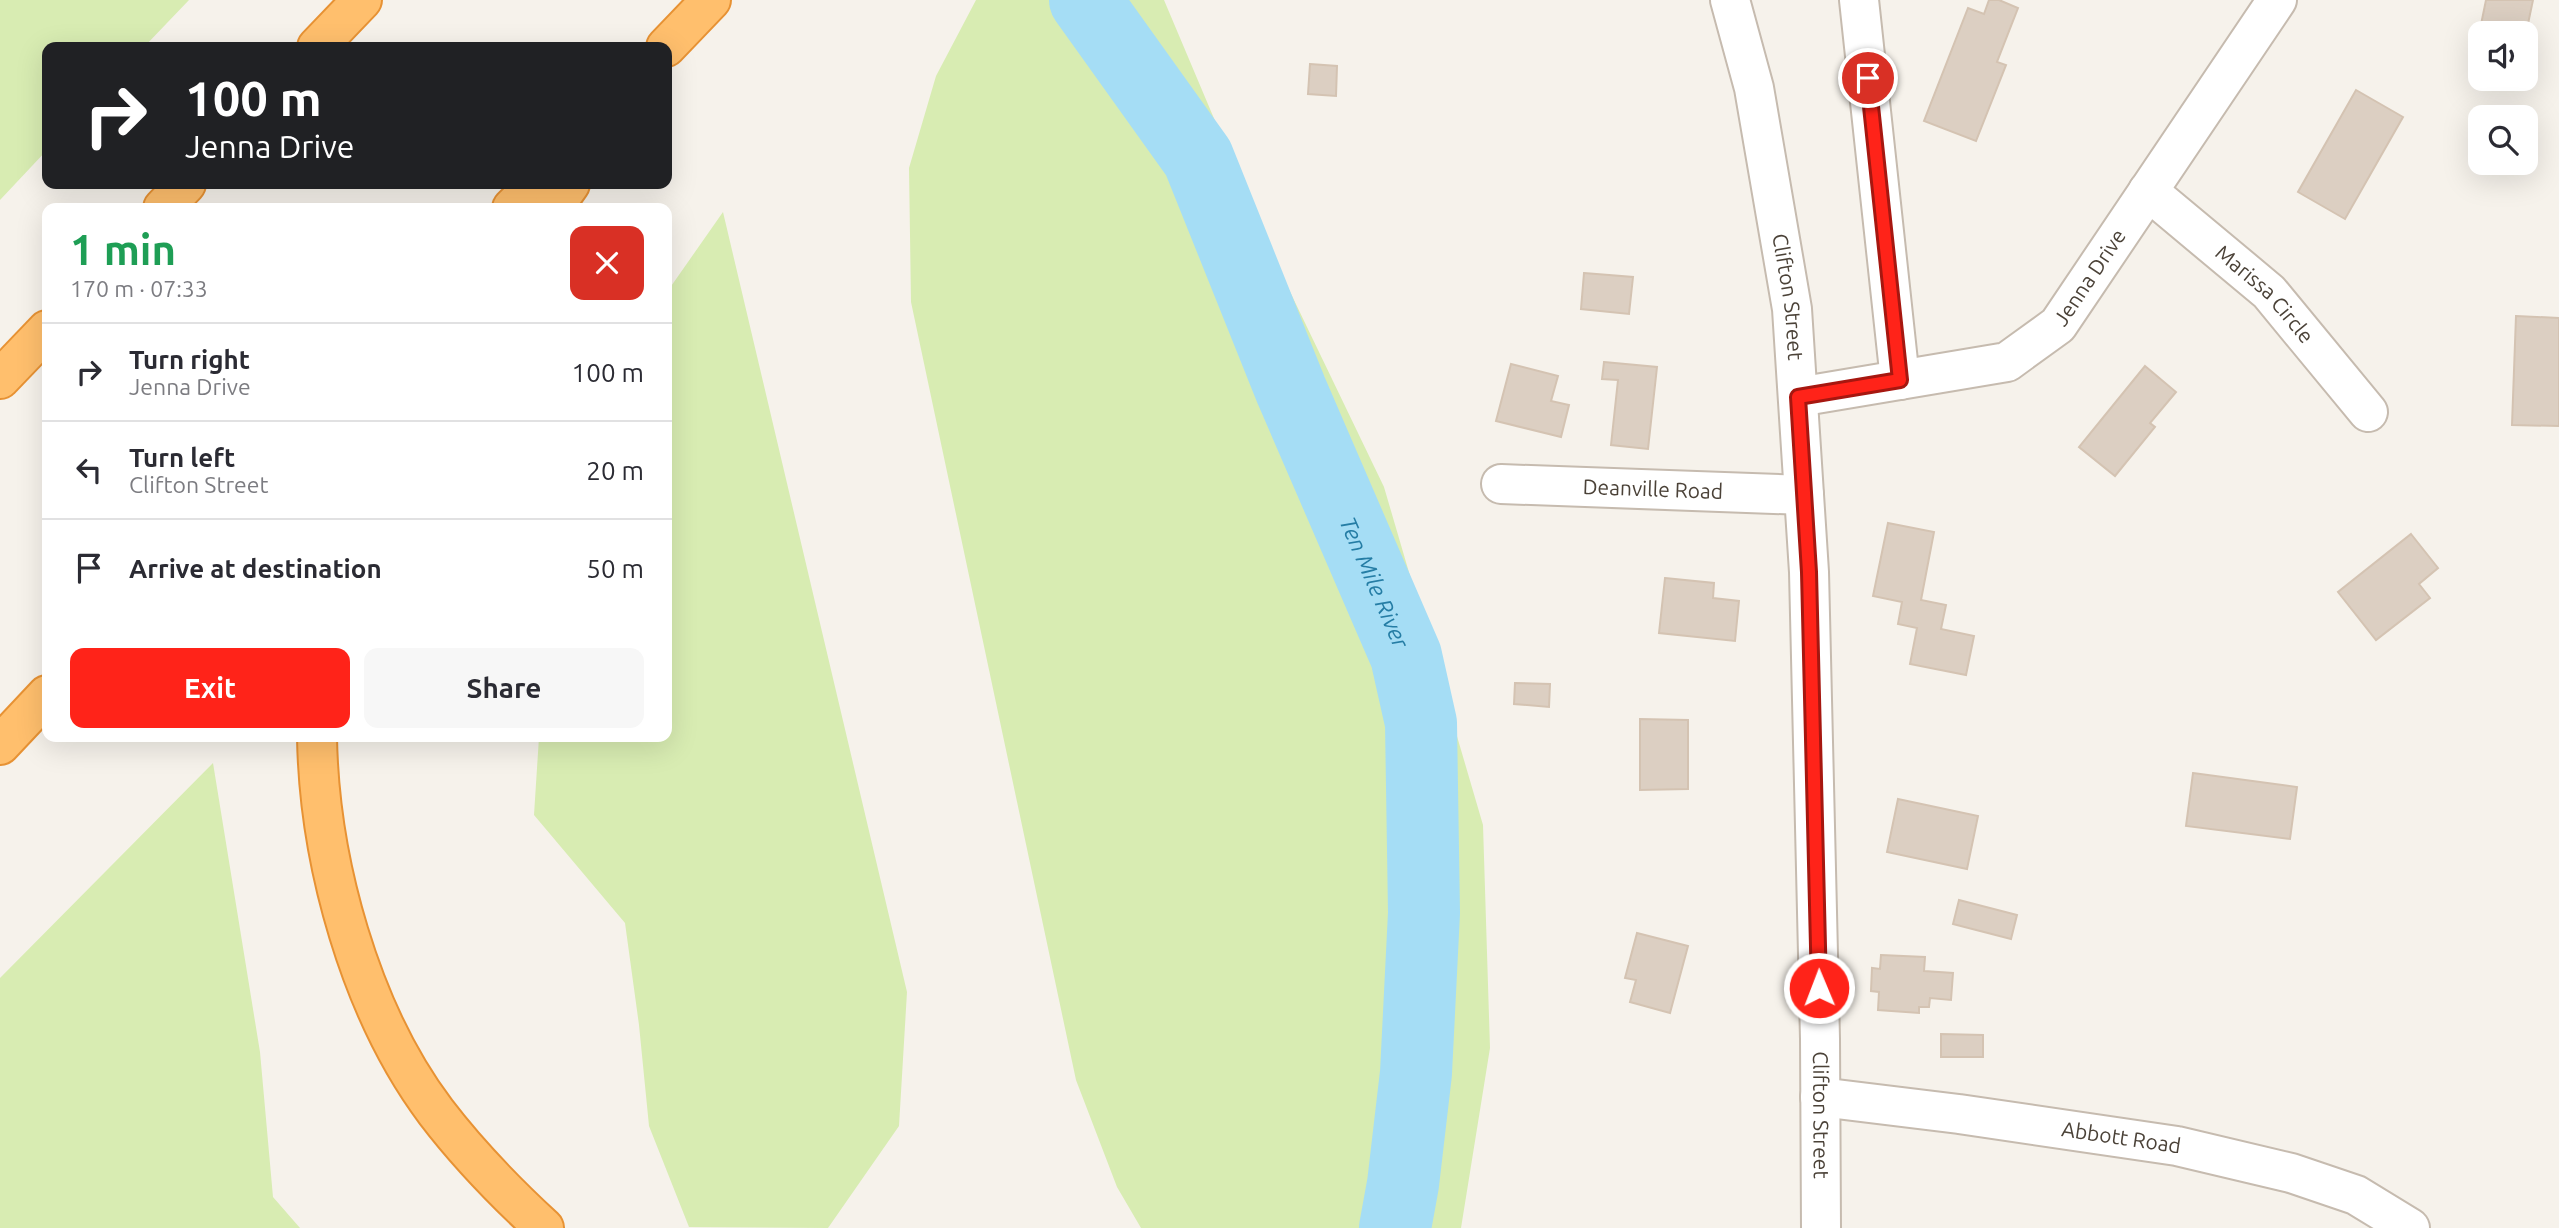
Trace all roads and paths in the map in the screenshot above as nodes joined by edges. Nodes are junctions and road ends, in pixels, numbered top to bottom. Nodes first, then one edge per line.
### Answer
1 (362, 0) edge
2 (711, 0) edge
3 (1730, 0) edge
4 (1859, 0) edge
5 (2277, 0) edge
6 (322, 42) edge
7 (671, 42) edge
8 (181, 189) edge
9 (531, 189) edge
10 (2148, 191) junction
11 (168, 203) edge
12 (517, 203) edge
13 (42, 335) edge
14 (0, 379) edge
15 (1900, 380) junction
16 (1798, 397) junction
17 (2368, 412) dead end
18 (1501, 484) dead end
19 (1804, 495) junction
20 (42, 700) edge
21 (317, 742) edge
22 (0, 745) edge
23 (1820, 1097) junction
24 (544, 1228) edge
25 (1821, 1228) edge
26 (2410, 1228) edge

1 - 6 highway
2 - 7 highway
3 - 16 street, Clifton Street
4 - 15 street
5 - 10 street, Jenna Drive
8 - 11 highway
9 - 12 highway
10 - 15 street, Jenna Drive
10 - 17 street, Marissa Circle
13 - 14 highway
15 - 16 street, Jenna Drive
16 - 19 street, Clifton Street
18 - 19 street, Deanville Road
19 - 23 street, Clifton Street
20 - 22 highway
21 - 24 highway
23 - 25 street, Clifton Street
23 - 26 street, Abbott Road

